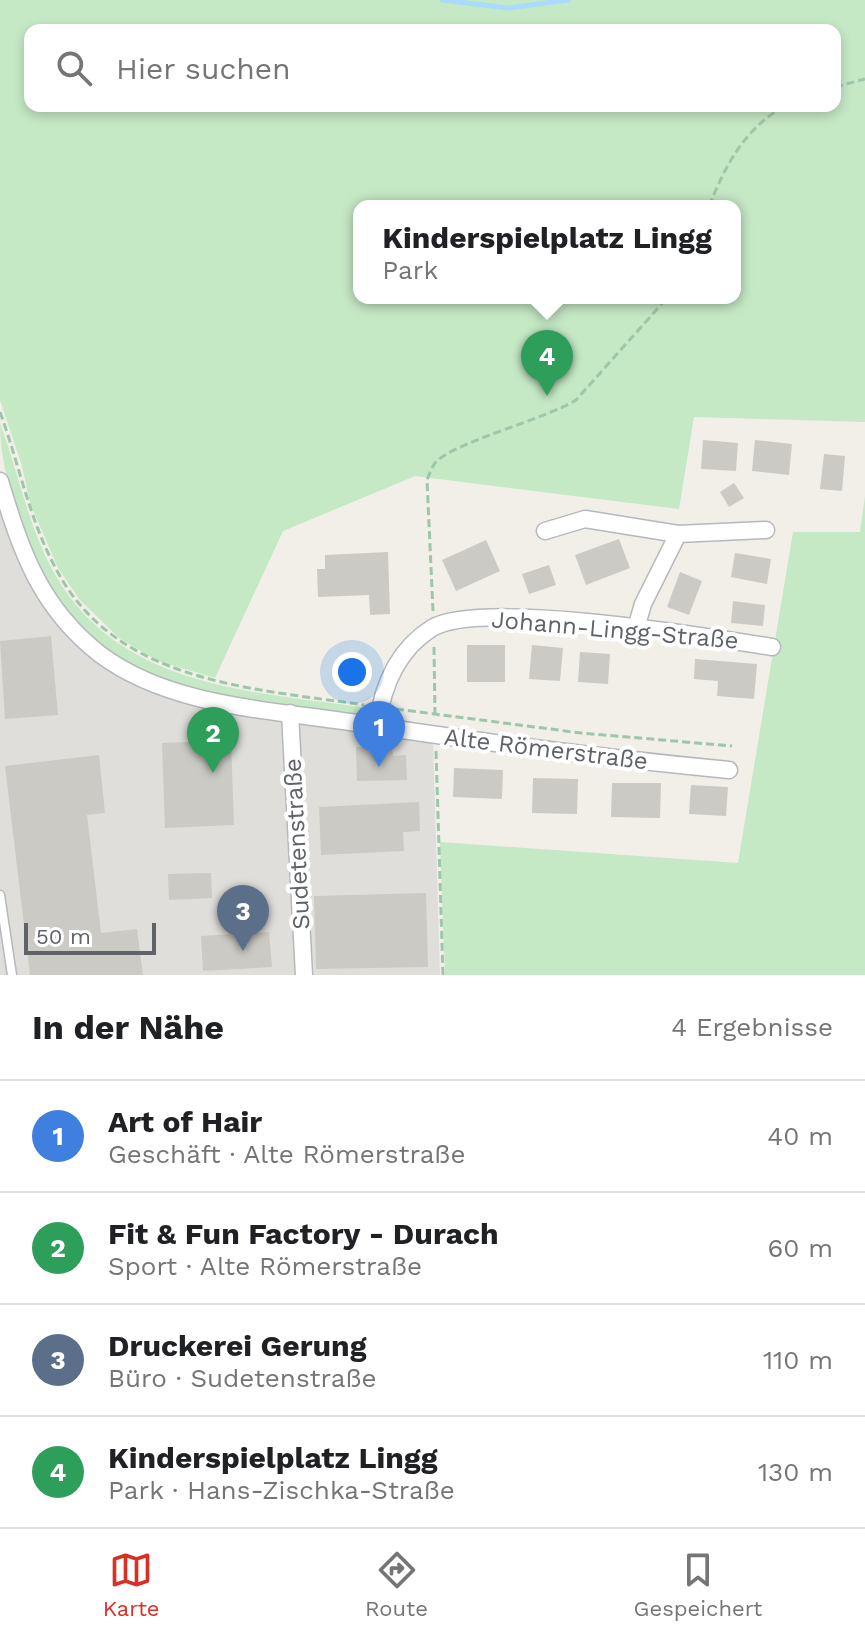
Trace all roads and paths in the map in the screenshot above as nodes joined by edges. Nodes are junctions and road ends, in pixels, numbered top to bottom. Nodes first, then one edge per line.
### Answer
1 (865, 79) edge
2 (841, 85) edge
3 (774, 112) edge
4 (712, 200) edge
5 (662, 304) edge
6 (0, 412) edge
7 (0, 481) edge
8 (766, 530) dead end
9 (545, 531) dead end
10 (678, 534) junction
11 (433, 628) junction
12 (636, 628) junction
13 (772, 647) dead end
14 (380, 707) junction
15 (290, 713) junction
16 (435, 715) junction
17 (377, 726) junction
18 (436, 735) junction
19 (732, 746) dead end
20 (729, 770) dead end
21 (0, 895) edge
22 (12, 975) edge
23 (304, 975) edge
24 (443, 975) edge

1 - 2 path
3 - 4 path
5 - 11 path
6 - 14 path
7 - 15 street, Alte Römerstraße
8 - 10 street
9 - 10 street
10 - 12 street
11 - 12 street, Johann-Lingg-Straße
11 - 14 street, Johann-Lingg-Straße
11 - 16 path
12 - 13 street, Johann-Lingg-Straße
14 - 16 path
14 - 17 street, Johann-Lingg-Straße
15 - 17 street, Alte Römerstraße
15 - 23 street, Sudetenstraße
16 - 18 path
16 - 19 path
17 - 18 street, Alte Römerstraße
18 - 20 street, Alte Römerstraße
18 - 24 path
21 - 22 lane

